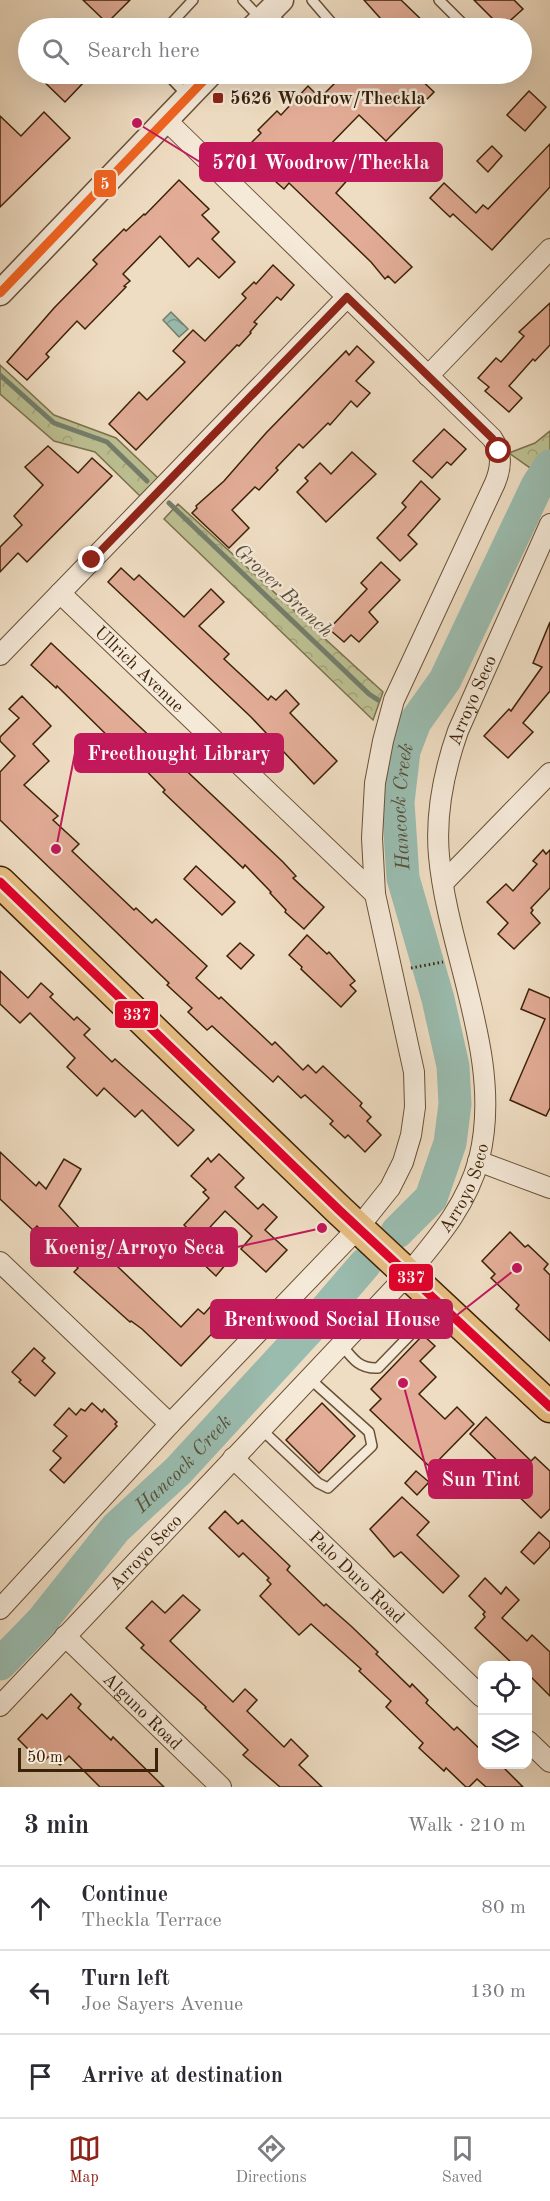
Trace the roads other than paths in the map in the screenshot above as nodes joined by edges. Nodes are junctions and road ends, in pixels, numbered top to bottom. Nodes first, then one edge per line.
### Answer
1 (193, 0) edge
2 (243, 0) edge
3 (312, 0) edge
4 (439, 0) edge
5 (266, 15) edge
6 (176, 18) edge
7 (327, 18) edge
8 (457, 18) edge
9 (177, 84) edge
10 (200, 84) edge
11 (188, 96) junction
12 (166, 120) junction
13 (550, 249) edge
14 (0, 293) edge
15 (347, 297) junction
16 (428, 375) junction
17 (550, 524) edge
18 (60, 593) junction
19 (0, 655) edge
20 (550, 773) edge
21 (0, 882) edge
22 (442, 883) junction
23 (375, 894) junction
24 (478, 1161) junction
25 (550, 1188) edge
26 (358, 1228) junction
27 (0, 1262) edge
28 (408, 1274) junction
29 (440, 1304) junction
30 (341, 1344) junction
31 (309, 1378) junction
32 (550, 1407) edge
33 (170, 1424) junction
34 (261, 1429) junction
35 (233, 1458) junction
36 (0, 1610) edge
37 (65, 1636) junction
38 (478, 1692) edge
39 (0, 1706) edge
40 (532, 1745) edge
41 (550, 1762) edge
42 (221, 1787) edge

1 - 6 lane
2 - 5 lane
3 - 7 lane
4 - 8 lane
9 - 11 lane
10 - 11 street
11 - 12 street
12 - 14 street
12 - 15 street
13 - 16 street
15 - 16 street
15 - 18 street
16 - 23 street
17 - 22 street, Arroyo Seco
18 - 19 street
18 - 23 street, Ullrich Avenue
20 - 22 street
21 - 26 main road
22 - 24 street, Arroyo Seco
23 - 26 street
24 - 25 street
24 - 28 street, Arroyo Seco
26 - 28 main road
26 - 33 street
27 - 33 street
28 - 29 main road
28 - 30 street, Arroyo Seco
29 - 30 lane
29 - 32 main road
30 - 31 street, Arroyo Seco
31 - 34 street, Arroyo Seco
31 - 34 lane
33 - 36 street
34 - 35 street, Arroyo Seco
35 - 37 street, Arroyo Seco
35 - 38 street, Palo Duro Road
37 - 39 street, Arroyo Seco
37 - 42 street, Alguno Road
40 - 41 street

